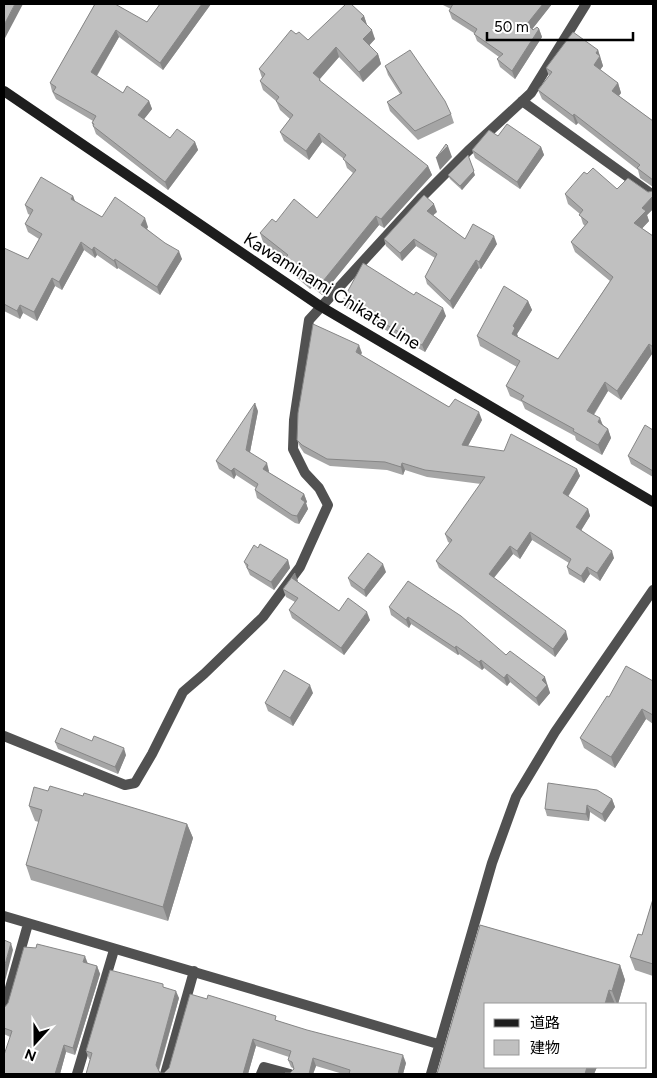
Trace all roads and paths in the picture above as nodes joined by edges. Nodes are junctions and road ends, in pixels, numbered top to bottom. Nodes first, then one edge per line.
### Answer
1 (586, 4) edge
2 (4, 91) edge
3 (522, 101) junction
4 (653, 195) edge
5 (320, 306) junction
6 (653, 502) edge
7 (653, 590) edge
8 (4, 736) edge
9 (4, 916) edge
10 (28, 924) junction
11 (114, 950) junction
12 (194, 971) junction
13 (4, 1009) edge
14 (438, 1044) junction
15 (77, 1074) edge
16 (165, 1074) edge
17 (261, 1074) edge
18 (290, 1074) edge
19 (431, 1074) edge

1 - 3 street
2 - 5 main road, Kawaminami Chikata Line
3 - 4 street
3 - 5 street
5 - 6 main road, Kawaminami Chikata Line
5 - 8 street
7 - 14 street
9 - 10 street
10 - 11 street
10 - 13 street
11 - 12 street
11 - 15 street
12 - 14 street
12 - 16 street
14 - 19 street
17 - 18 street

